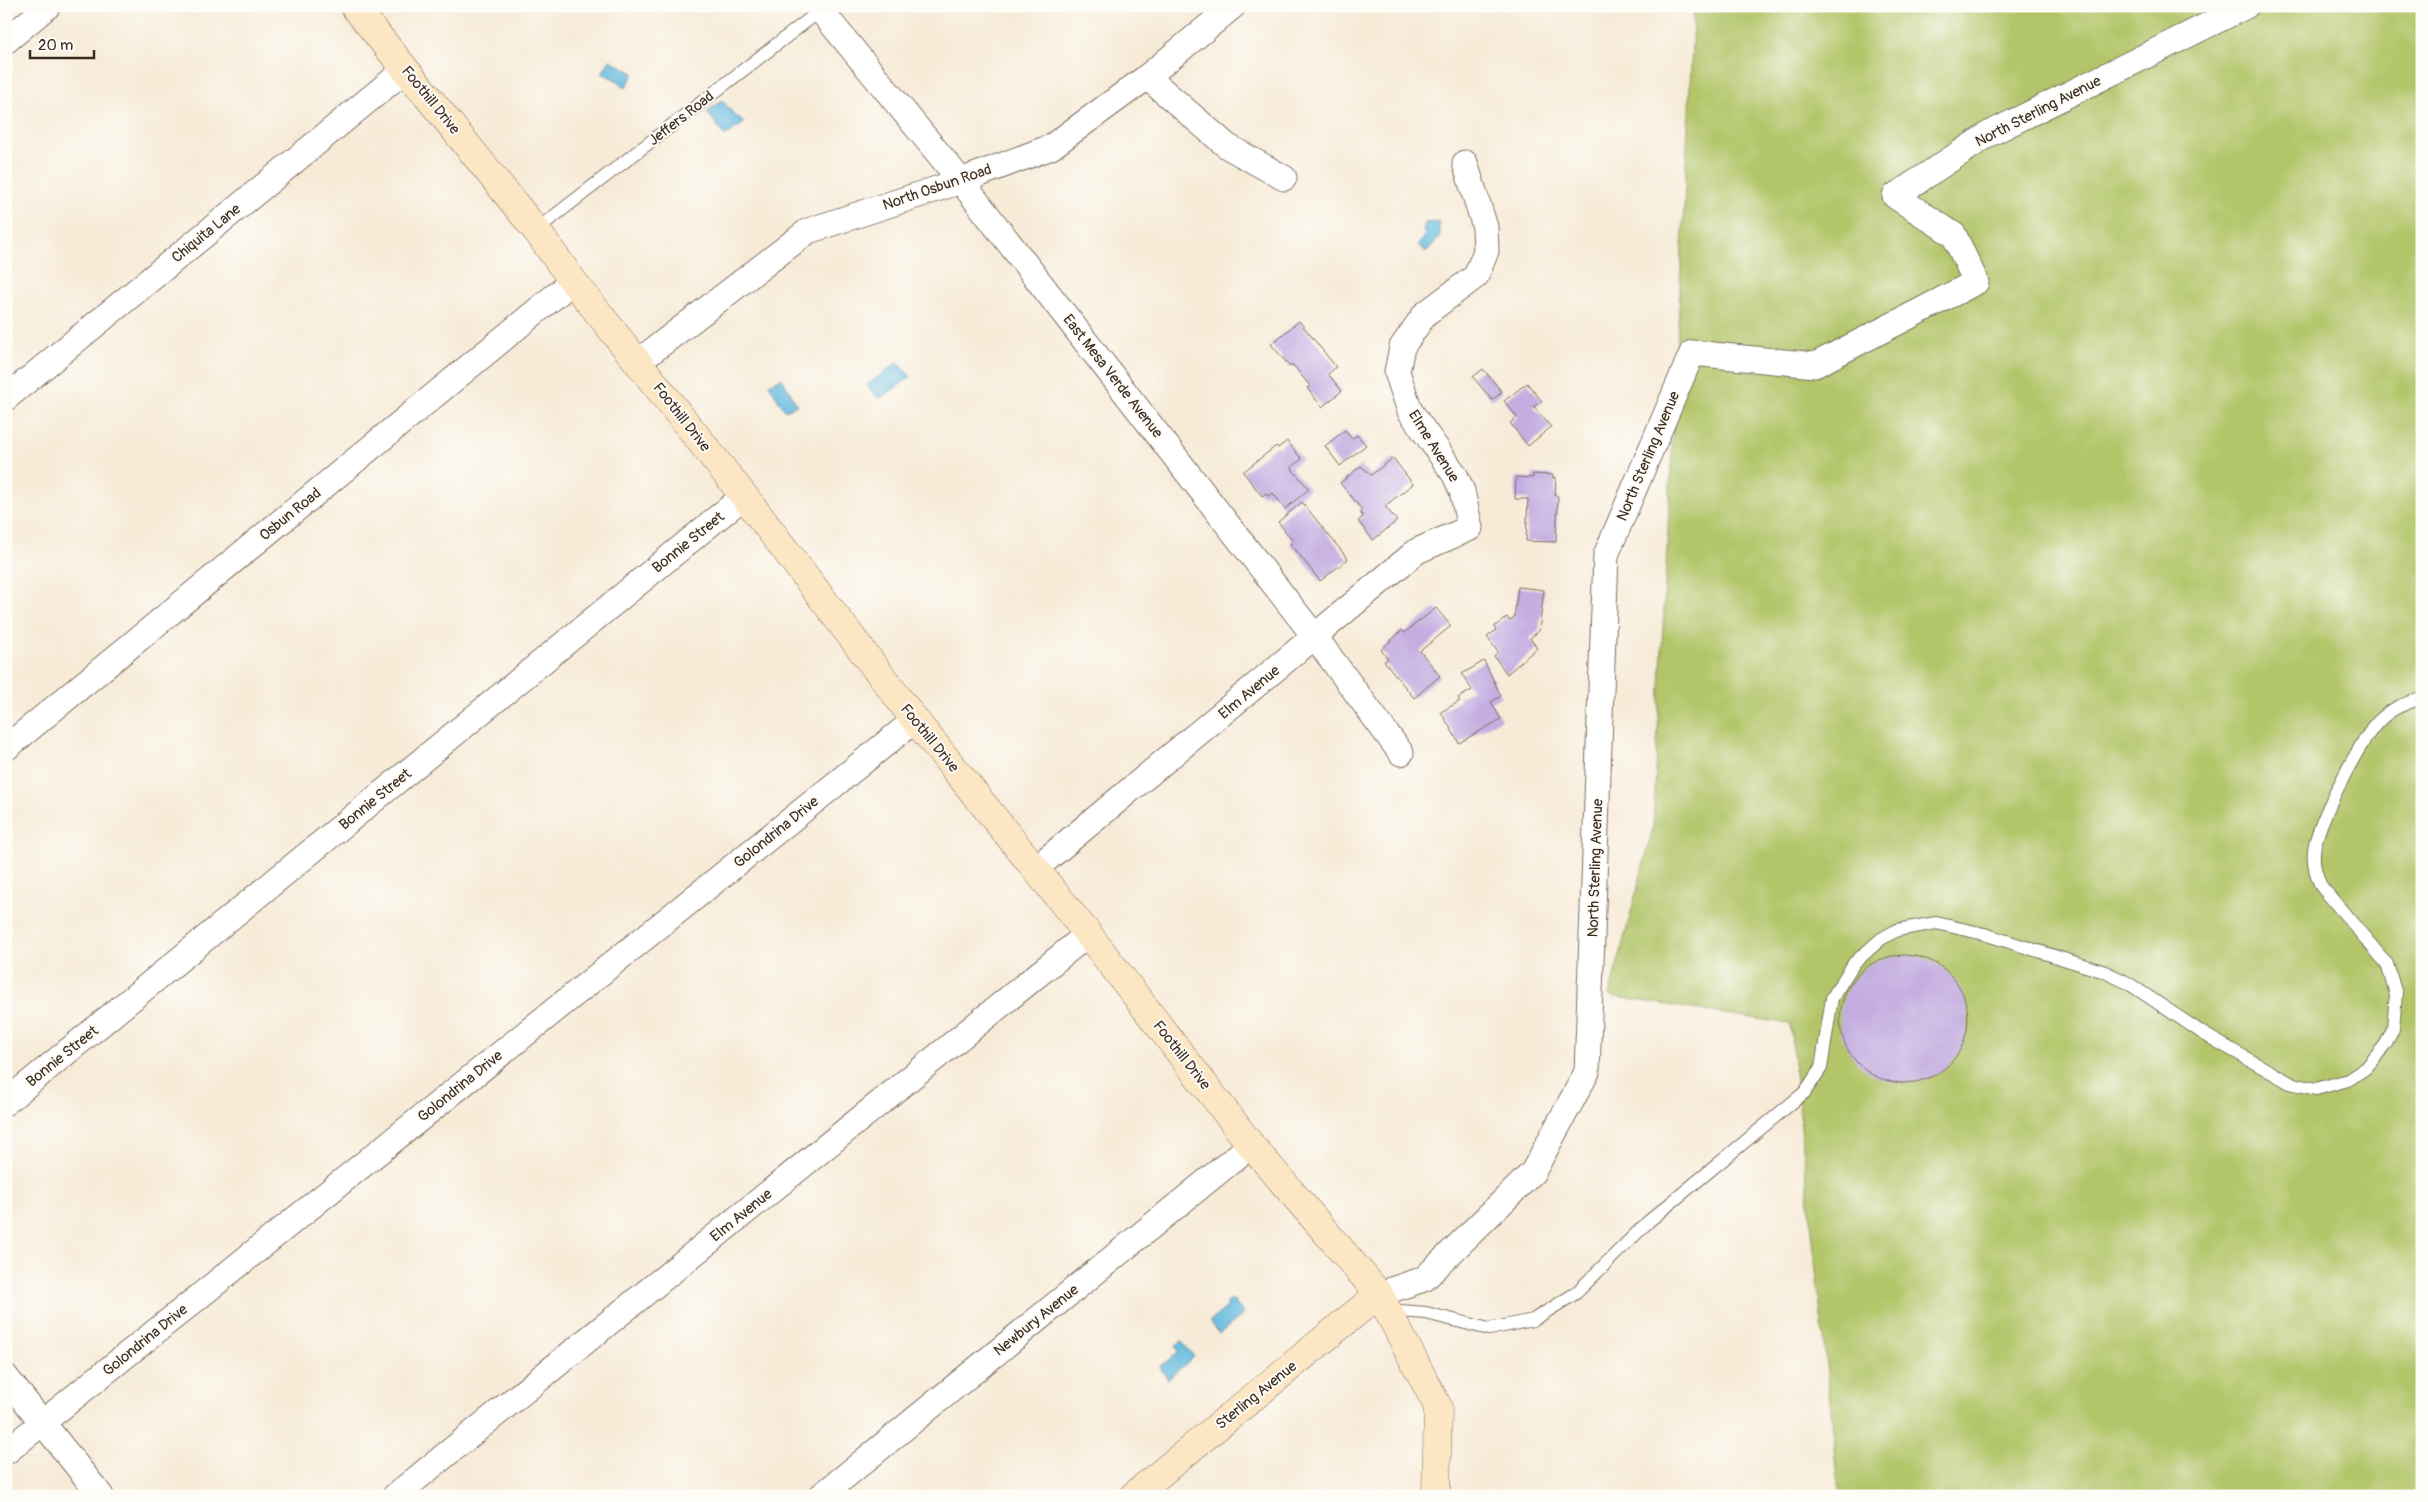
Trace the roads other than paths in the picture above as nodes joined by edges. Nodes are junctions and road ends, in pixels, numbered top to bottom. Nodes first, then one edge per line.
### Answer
1 (48, 6) edge
2 (354, 6) edge
3 (1233, 6) edge
4 (2246, 6) edge
5 (821, 8) edge
6 (6, 40) edge
7 (406, 68) junction
8 (1147, 77) junction
9 (1465, 163) dead end
10 (1284, 178) dead end
11 (962, 181) junction
12 (536, 230) junction
13 (573, 281) junction
14 (638, 362) junction
15 (6, 398) edge
16 (744, 496) junction
17 (1470, 528) joint
18 (1315, 637) junction
19 (2422, 698) edge
20 (915, 720) junction
21 (6, 748) edge
22 (1400, 753) dead end
23 (1035, 869) junction
24 (1088, 934) junction
25 (6, 1102) edge
26 (1251, 1145) junction
27 (1384, 1302) junction
28 (6, 1377) edge
29 (42, 1423) junction
30 (6, 1452) edge
31 (101, 1496) edge
32 (395, 1496) edge
33 (821, 1496) edge
34 (1133, 1496) edge
35 (1436, 1496) edge

1 - 6 street
2 - 7 street, Foothill Drive
3 - 8 street, North Osbun Road
4 - 27 street, North Sterling Avenue
5 - 11 street, East Mesa Verde Avenue
5 - 12 lane, Jeffers Road
7 - 12 street, Foothill Drive
7 - 15 street, Chiquita Lane
8 - 10 street
8 - 11 street, North Osbun Road
9 - 17 street, Elme Avenue
11 - 14 street, North Osbun Road
11 - 18 street, East Mesa Verde Avenue
12 - 13 street, Foothill Drive
13 - 14 street, Foothill Drive
13 - 21 street, Osbun Road
14 - 16 street, Foothill Drive
16 - 20 street, Foothill Drive
16 - 25 street, Bonnie Street
17 - 18 street, Elm Avenue
18 - 22 street, East Mesa Verde Avenue
18 - 23 street, Elm Avenue
19 - 27 lane
20 - 23 street, Foothill Drive
20 - 29 street, Golondrina Drive
23 - 24 street, Foothill Drive
24 - 26 street, Foothill Drive
24 - 32 street, Elm Avenue
26 - 27 street, Foothill Drive
26 - 33 street, Newbury Avenue
27 - 34 street, Sterling Avenue
27 - 35 street, Foothill Drive
28 - 29 street
29 - 30 street, Golondrina Drive
29 - 31 street

